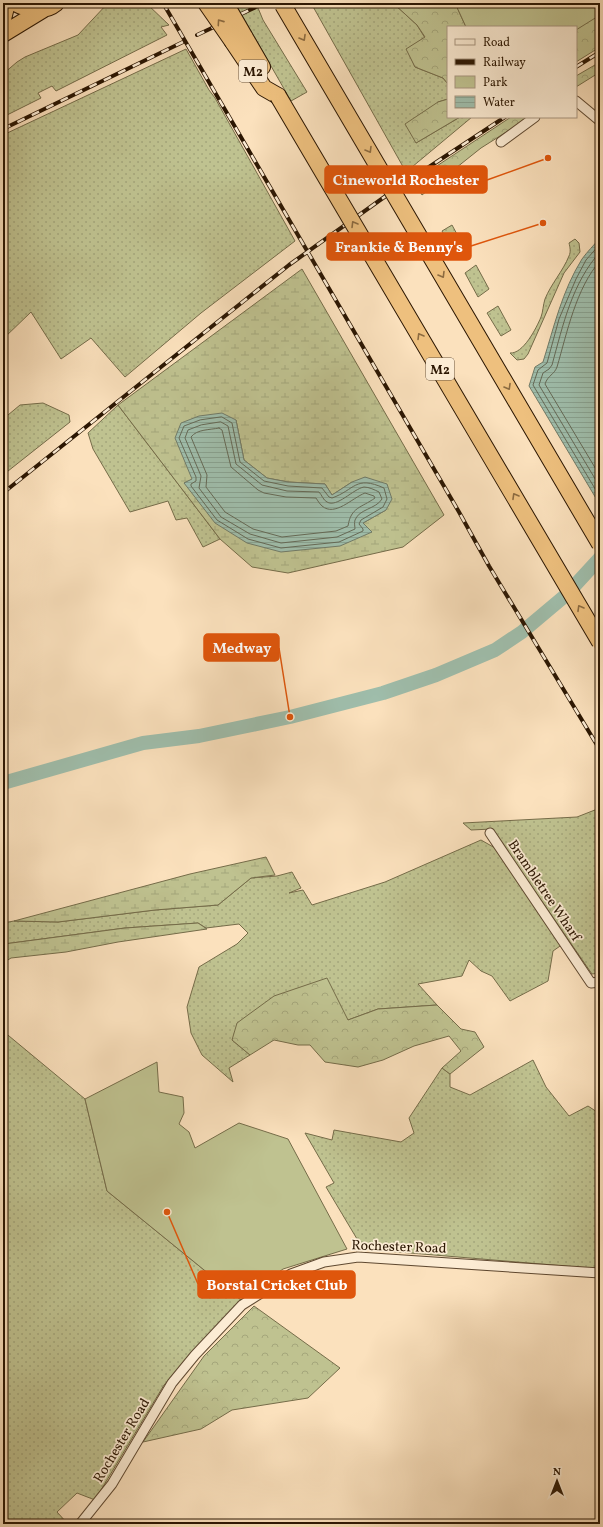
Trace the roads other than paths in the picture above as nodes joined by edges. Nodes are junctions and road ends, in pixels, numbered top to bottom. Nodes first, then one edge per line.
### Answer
1 (7, 3) edge
2 (15, 3) edge
3 (206, 3) edge
4 (225, 3) edge
5 (282, 4) edge
6 (50, 6) edge
7 (3, 18) edge
8 (3, 34) edge
9 (239, 39) junction
10 (577, 102) edge
11 (534, 118) edge
12 (600, 121) edge
13 (501, 142) dead end
14 (600, 544) edge
15 (600, 642) edge
16 (490, 833) dead end
17 (596, 982) edge
18 (600, 1273) edge
19 (80, 1524) edge

1 - 7 highway
2 - 6 highway
9 -> 3 highway, M2, bridge
4 - 9 highway, M2, bridge
5 -> 14 highway, bridge
6 - 8 highway
15 -> 9 highway, M2, bridge
10 - 12 street
11 - 13 street
16 - 17 street, Brambletree Wharf
18 - 19 street, Rochester Road

